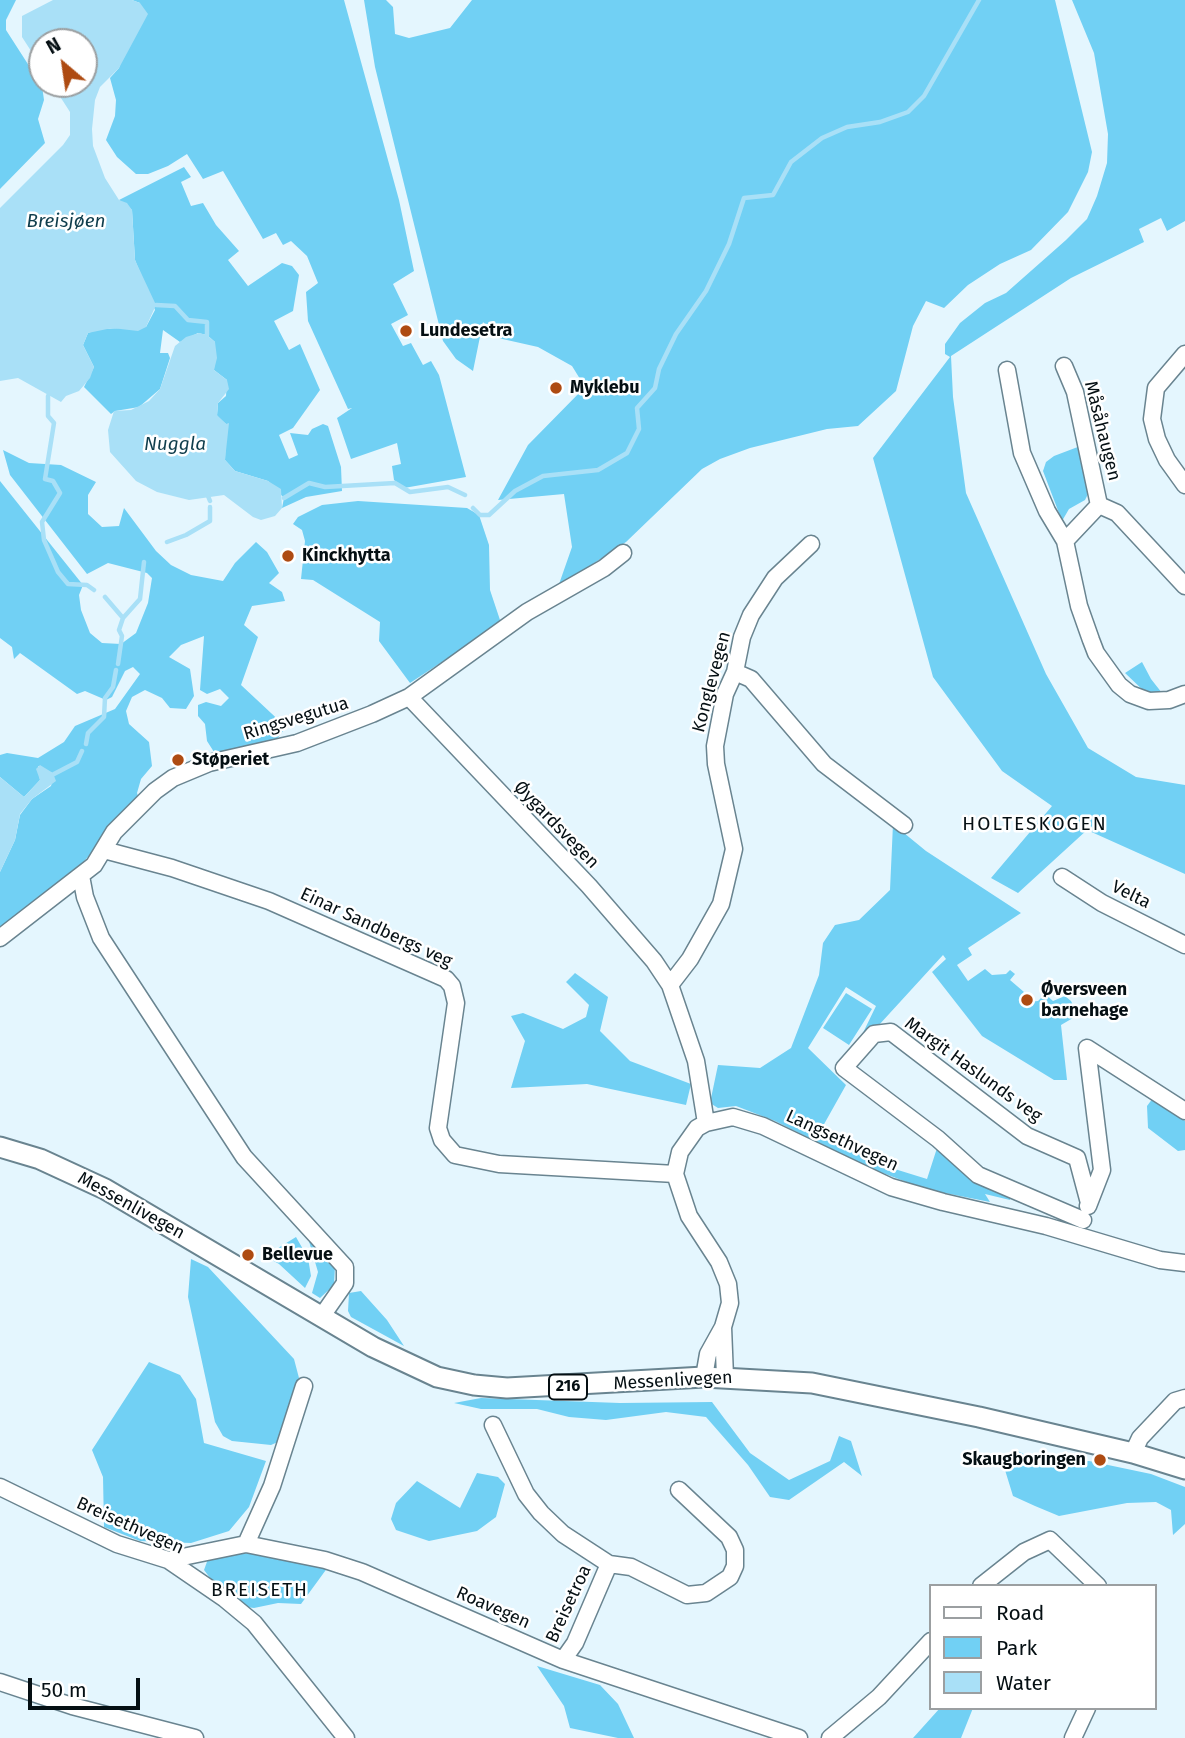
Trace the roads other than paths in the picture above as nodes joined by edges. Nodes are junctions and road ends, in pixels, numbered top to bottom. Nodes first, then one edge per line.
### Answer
1 (1185, 354) edge
2 (1064, 366) dead end
3 (1007, 370) dead end
4 (1185, 485) edge
5 (1100, 505) junction
6 (1065, 541) junction
7 (811, 544) dead end
8 (623, 553) dead end
9 (1185, 586) edge
10 (735, 672) junction
11 (1185, 694) edge
12 (409, 697) junction
13 (904, 825) dead end
14 (104, 850) junction
15 (82, 876) junction
16 (1062, 877) dead end
17 (0, 938) edge
18 (1185, 945) edge
19 (670, 985) junction
20 (1185, 1111) edge
21 (706, 1123) junction
22 (0, 1147) edge
23 (675, 1174) junction
24 (1089, 1203) junction
25 (1080, 1228) junction
26 (1185, 1263) edge
27 (322, 1316) junction
28 (723, 1327) junction
29 (704, 1377) junction
30 (725, 1377) junction
31 (304, 1386) dead end
32 (1185, 1398) edge
33 (493, 1425) dead end
34 (1133, 1453) junction
35 (1185, 1469) edge
36 (0, 1487) edge
37 (680, 1490) dead end
38 (246, 1544) junction
39 (168, 1560) junction
40 (609, 1564) junction
41 (984, 1584) edge
42 (1096, 1584) edge
43 (930, 1642) edge
44 (563, 1660) junction
45 (0, 1682) edge
46 (1086, 1710) edge
47 (195, 1738) edge
48 (346, 1738) edge
49 (799, 1738) edge
50 (830, 1738) edge
51 (1073, 1738) edge

1 - 4 street
2 - 5 street, Måsåhaugen
3 - 6 street
5 - 6 street, Måsåhaugen
5 - 9 street, Måsåhaugen
6 - 11 street
7 - 10 street, Konglevegen
8 - 12 street, Ringsvegutua
10 - 13 street
10 - 19 street, Konglevegen
12 - 14 street, Ringsvegutua
12 - 19 street, Øygardsvegen
14 - 15 street, Ringsvegutua
14 - 23 street, Einar Sandbergs veg
15 - 17 street, Ringsvegutua
15 - 27 street
16 - 18 street, Velta
19 - 21 street
20 - 24 street
21 - 23 street
21 - 25 street, Langsethvegen
22 - 27 main road, Messenlivegen / 216
23 - 28 street
24 - 25 street
24 - 25 street, Margit Haslunds veg
25 - 26 street, Langsethvegen
27 - 29 main road, Messenlivegen / 216
28 - 29 street
28 - 30 street
29 - 30 main road, Messenlivegen / 216
30 - 34 main road, Messenlivegen / 216
31 - 38 street
32 - 34 street
33 - 40 street, Breisetroa
34 - 35 main road, Messenlivegen / 216
36 - 39 street, Breisethvegen
37 - 40 street, Breisetroa
38 - 39 street, Roavegen
38 - 44 street, Roavegen
39 - 48 street, Breisethvegen
40 - 44 street, Breisetroa
41 - 42 street
43 - 50 street
44 - 49 street, Roavegen
45 - 47 street
46 - 51 street

